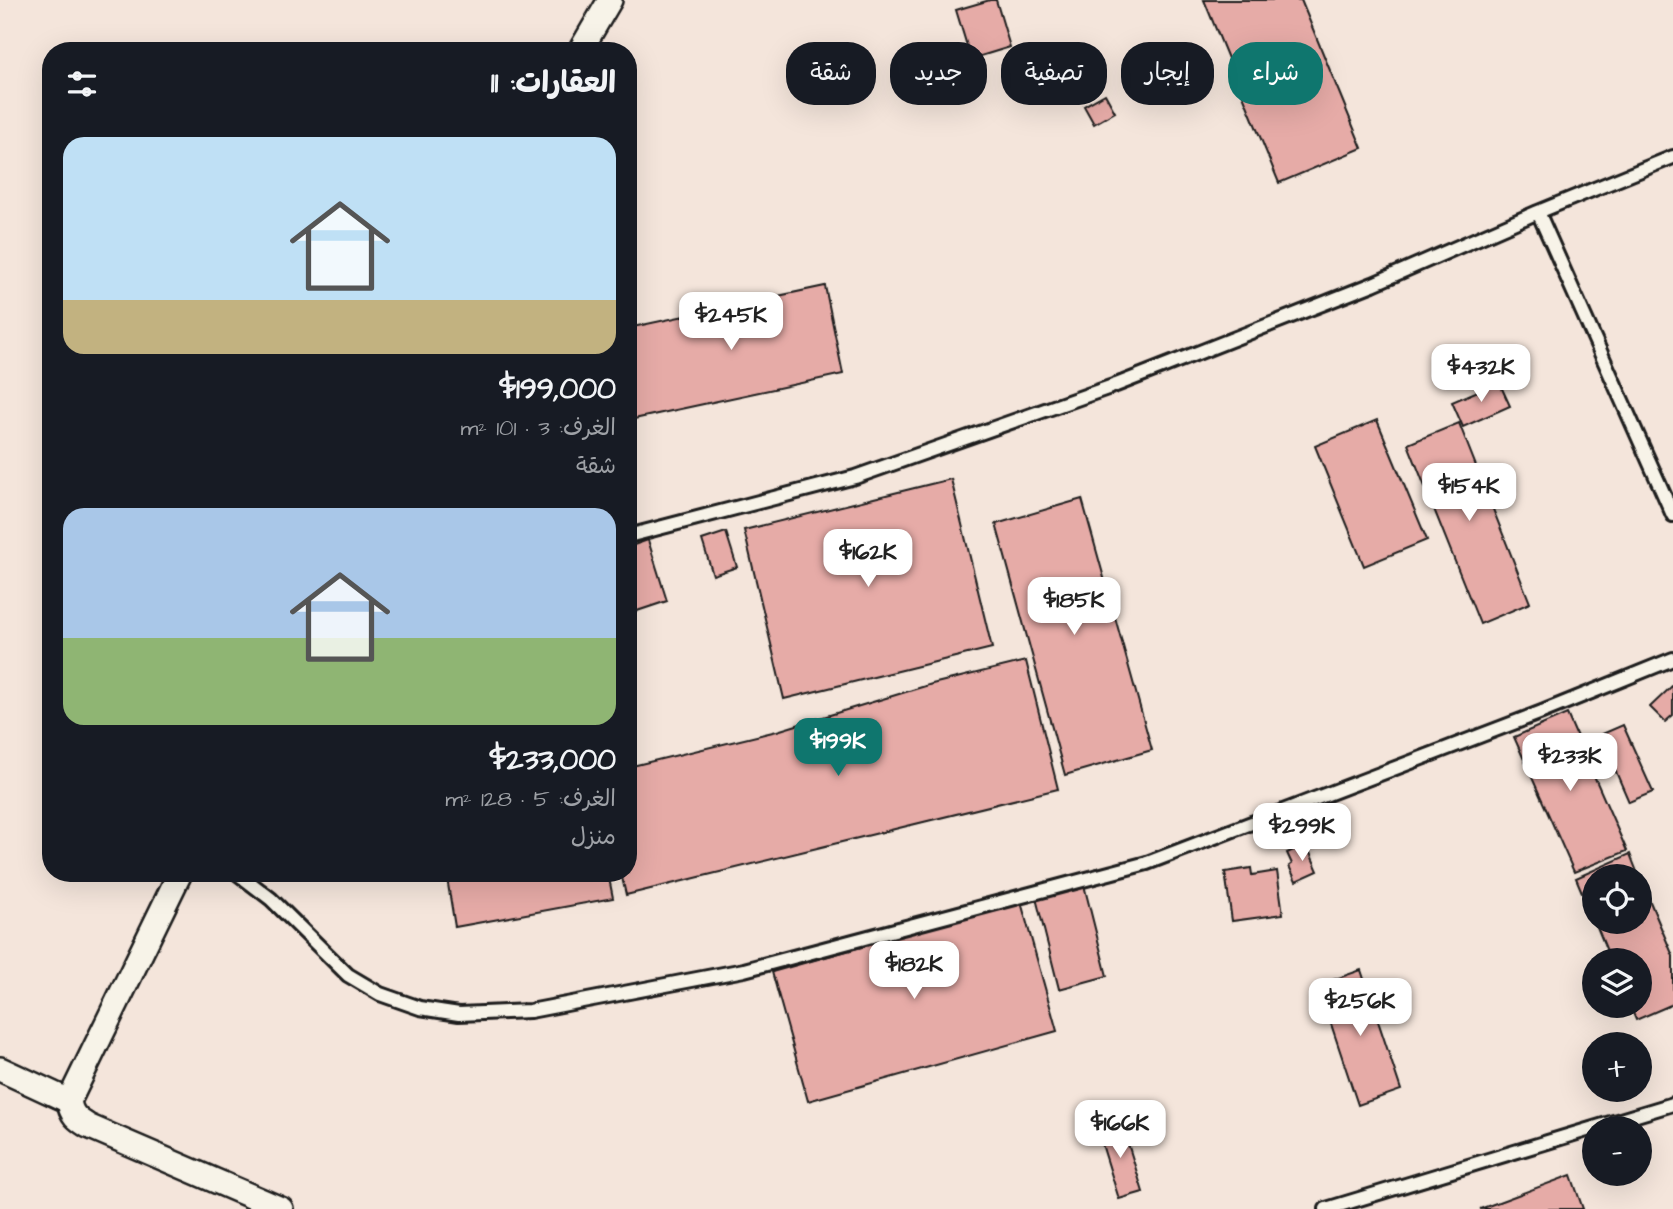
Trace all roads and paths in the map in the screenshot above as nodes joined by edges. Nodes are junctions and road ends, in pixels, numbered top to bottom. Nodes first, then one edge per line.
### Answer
1 (610, 0) edge
2 (585, 42) edge
3 (1673, 158) edge
4 (1538, 212) junction
5 (1673, 515) edge
6 (637, 534) edge
7 (1673, 659) edge
8 (176, 882) edge
9 (249, 882) edge
10 (0, 1069) edge
11 (69, 1101) junction
12 (1673, 1104) edge
13 (281, 1209) edge
14 (1326, 1209) edge

1 - 2 street
3 - 4 lane
4 - 5 lane
4 - 6 lane
7 - 9 lane
8 - 11 street
10 - 11 street
11 - 13 street
12 - 14 lane

